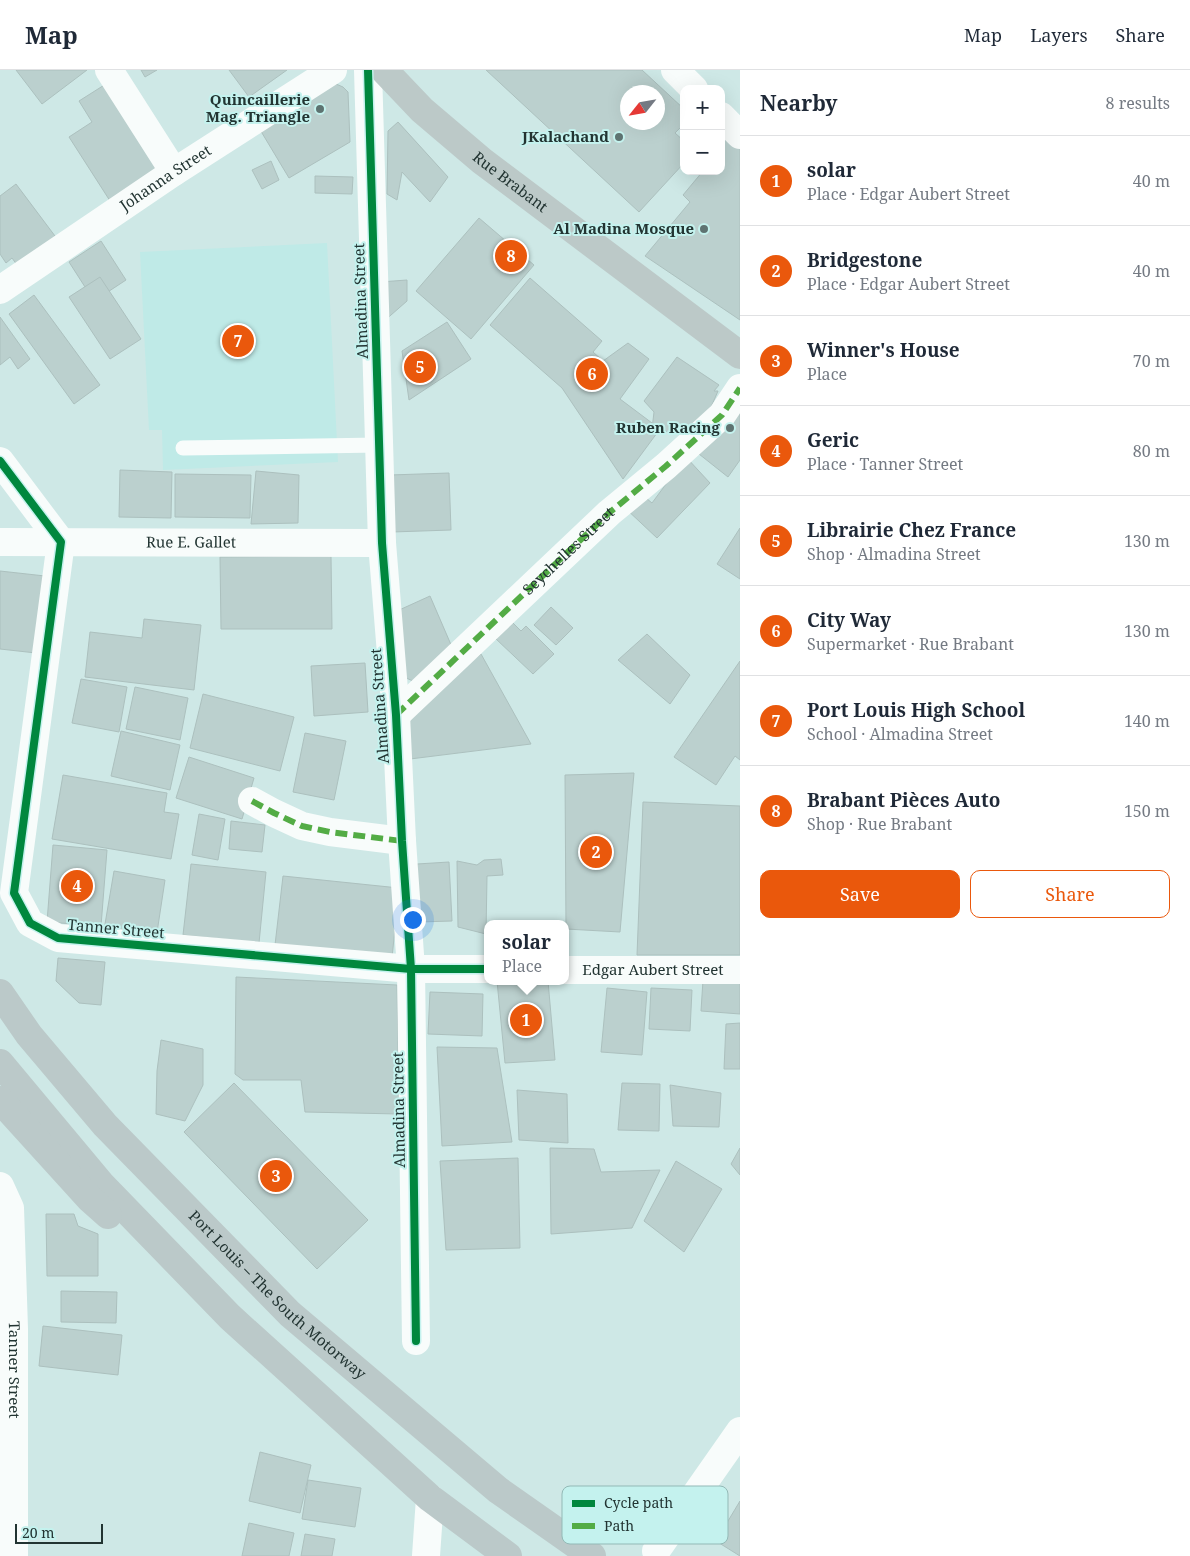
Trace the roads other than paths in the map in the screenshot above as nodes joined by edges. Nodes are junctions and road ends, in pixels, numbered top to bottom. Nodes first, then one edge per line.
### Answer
1 (109, 70) edge
2 (333, 70) edge
3 (368, 70) edge
4 (384, 70) edge
5 (675, 70) edge
6 (690, 85) edge
7 (725, 120) edge
8 (740, 135) edge
9 (174, 172) junction
10 (0, 290) edge
11 (740, 355) edge
12 (740, 388) edge
13 (379, 445) junction
14 (183, 448) dead end
15 (0, 461) edge
16 (0, 542) edge
17 (61, 542) junction
18 (382, 544) junction
19 (396, 715) junction
20 (252, 800) dead end
21 (402, 841) junction
22 (411, 969) junction
23 (484, 970) edge
24 (569, 970) edge
25 (740, 970) edge
26 (0, 985) edge
27 (0, 994) edge
28 (29, 1035) junction
29 (0, 1063) edge
30 (0, 1100) edge
31 (0, 1186) edge
32 (230, 1317) junction
33 (416, 1341) dead end
34 (740, 1431) edge
35 (702, 1486) edge
36 (430, 1498) junction
37 (562, 1535) edge
38 (575, 1544) edge
39 (661, 1544) edge
40 (656, 1551) dead end
41 (14, 1556) edge
42 (426, 1556) edge
43 (508, 1556) edge
44 (592, 1556) edge

1 - 9 street
2 - 9 street, Johanna Street
3 - 13 street, Almadina Street
4 - 11 main road, Rue Brabant
5 - 6 street
7 - 8 street
9 - 10 street, Johanna Street
12 - 19 street, Seychelles Street
13 - 14 lane
13 - 18 street, Almadina Street
15 - 17 street
16 - 17 street, Rue E. Gallet
17 - 18 street, Rue E. Gallet
17 - 22 street, Tanner Street
18 - 19 street, Almadina Street
19 - 21 street, Almadina Street
20 - 21 street
21 - 22 street, Almadina Street
22 - 23 street
22 - 33 street, Almadina Street
24 - 25 street, Edgar Aubert Street
26 - 28 highway
27 - 28 highway, Port Louis – The South Motorway
28 - 37 highway, Port Louis – The South Motorway
29 - 32 highway
30 - 32 highway
31 - 41 street, Tanner Street
32 - 36 highway
34 - 35 street
36 - 42 street
36 - 43 highway
38 - 44 highway, Port Louis – The South Motorway
39 - 40 street

